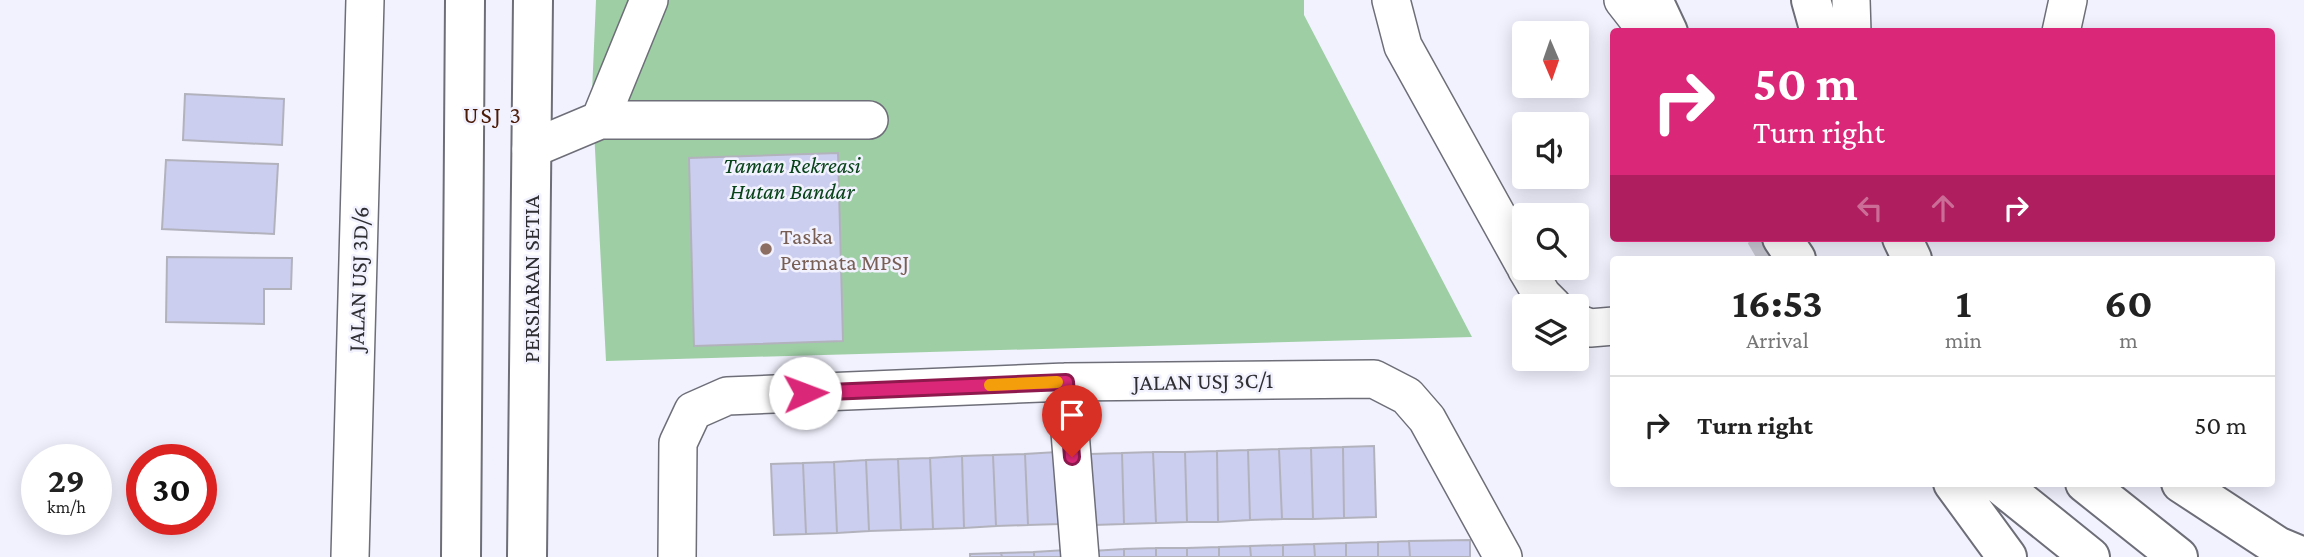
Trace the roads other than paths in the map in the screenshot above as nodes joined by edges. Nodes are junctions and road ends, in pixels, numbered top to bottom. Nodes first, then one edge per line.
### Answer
1 (365, 0) edge
2 (466, 0) edge
3 (533, 0) edge
4 (649, 0) edge
5 (1391, 0) edge
6 (1623, 0) edge
7 (1653, 0) edge
8 (1811, 0) edge
9 (1851, 0) edge
10 (2068, 0) edge
11 (1645, 28) edge
12 (1666, 28) edge
13 (1819, 28) edge
14 (1852, 28) edge
15 (2062, 28) edge
16 (600, 120) junction
17 (869, 120) dead end
18 (531, 149) junction
19 (1512, 243) edge
20 (1610, 326) edge
21 (1589, 328) edge
22 (1066, 382) junction
23 (1956, 487) edge
24 (2003, 487) edge
25 (2090, 487) edge
26 (2187, 487) edge
27 (350, 557) edge
28 (461, 557) edge
29 (527, 557) edge
30 (677, 557) edge
31 (1080, 557) edge
32 (1503, 557) edge
33 (2007, 557) edge
34 (2090, 557) edge
35 (2178, 557) edge
36 (2303, 557) edge

1 - 27 street, JALAN USJ 3D/6
2 - 28 main road
3 - 18 main road, PERSIARAN SETIA
4 - 16 street
5 - 19 street
6 - 11 street
7 - 12 main road
8 - 13 main road
9 - 14 street
10 - 15 street
16 - 17 street
16 - 18 street
18 - 29 main road, PERSIARAN SETIA
20 - 21 street
22 - 30 street, JALAN USJ 3C/1
22 - 31 street
22 - 32 street, JALAN USJ 3C/1
23 - 33 main road
24 - 34 main road
25 - 35 main road
26 - 36 main road

